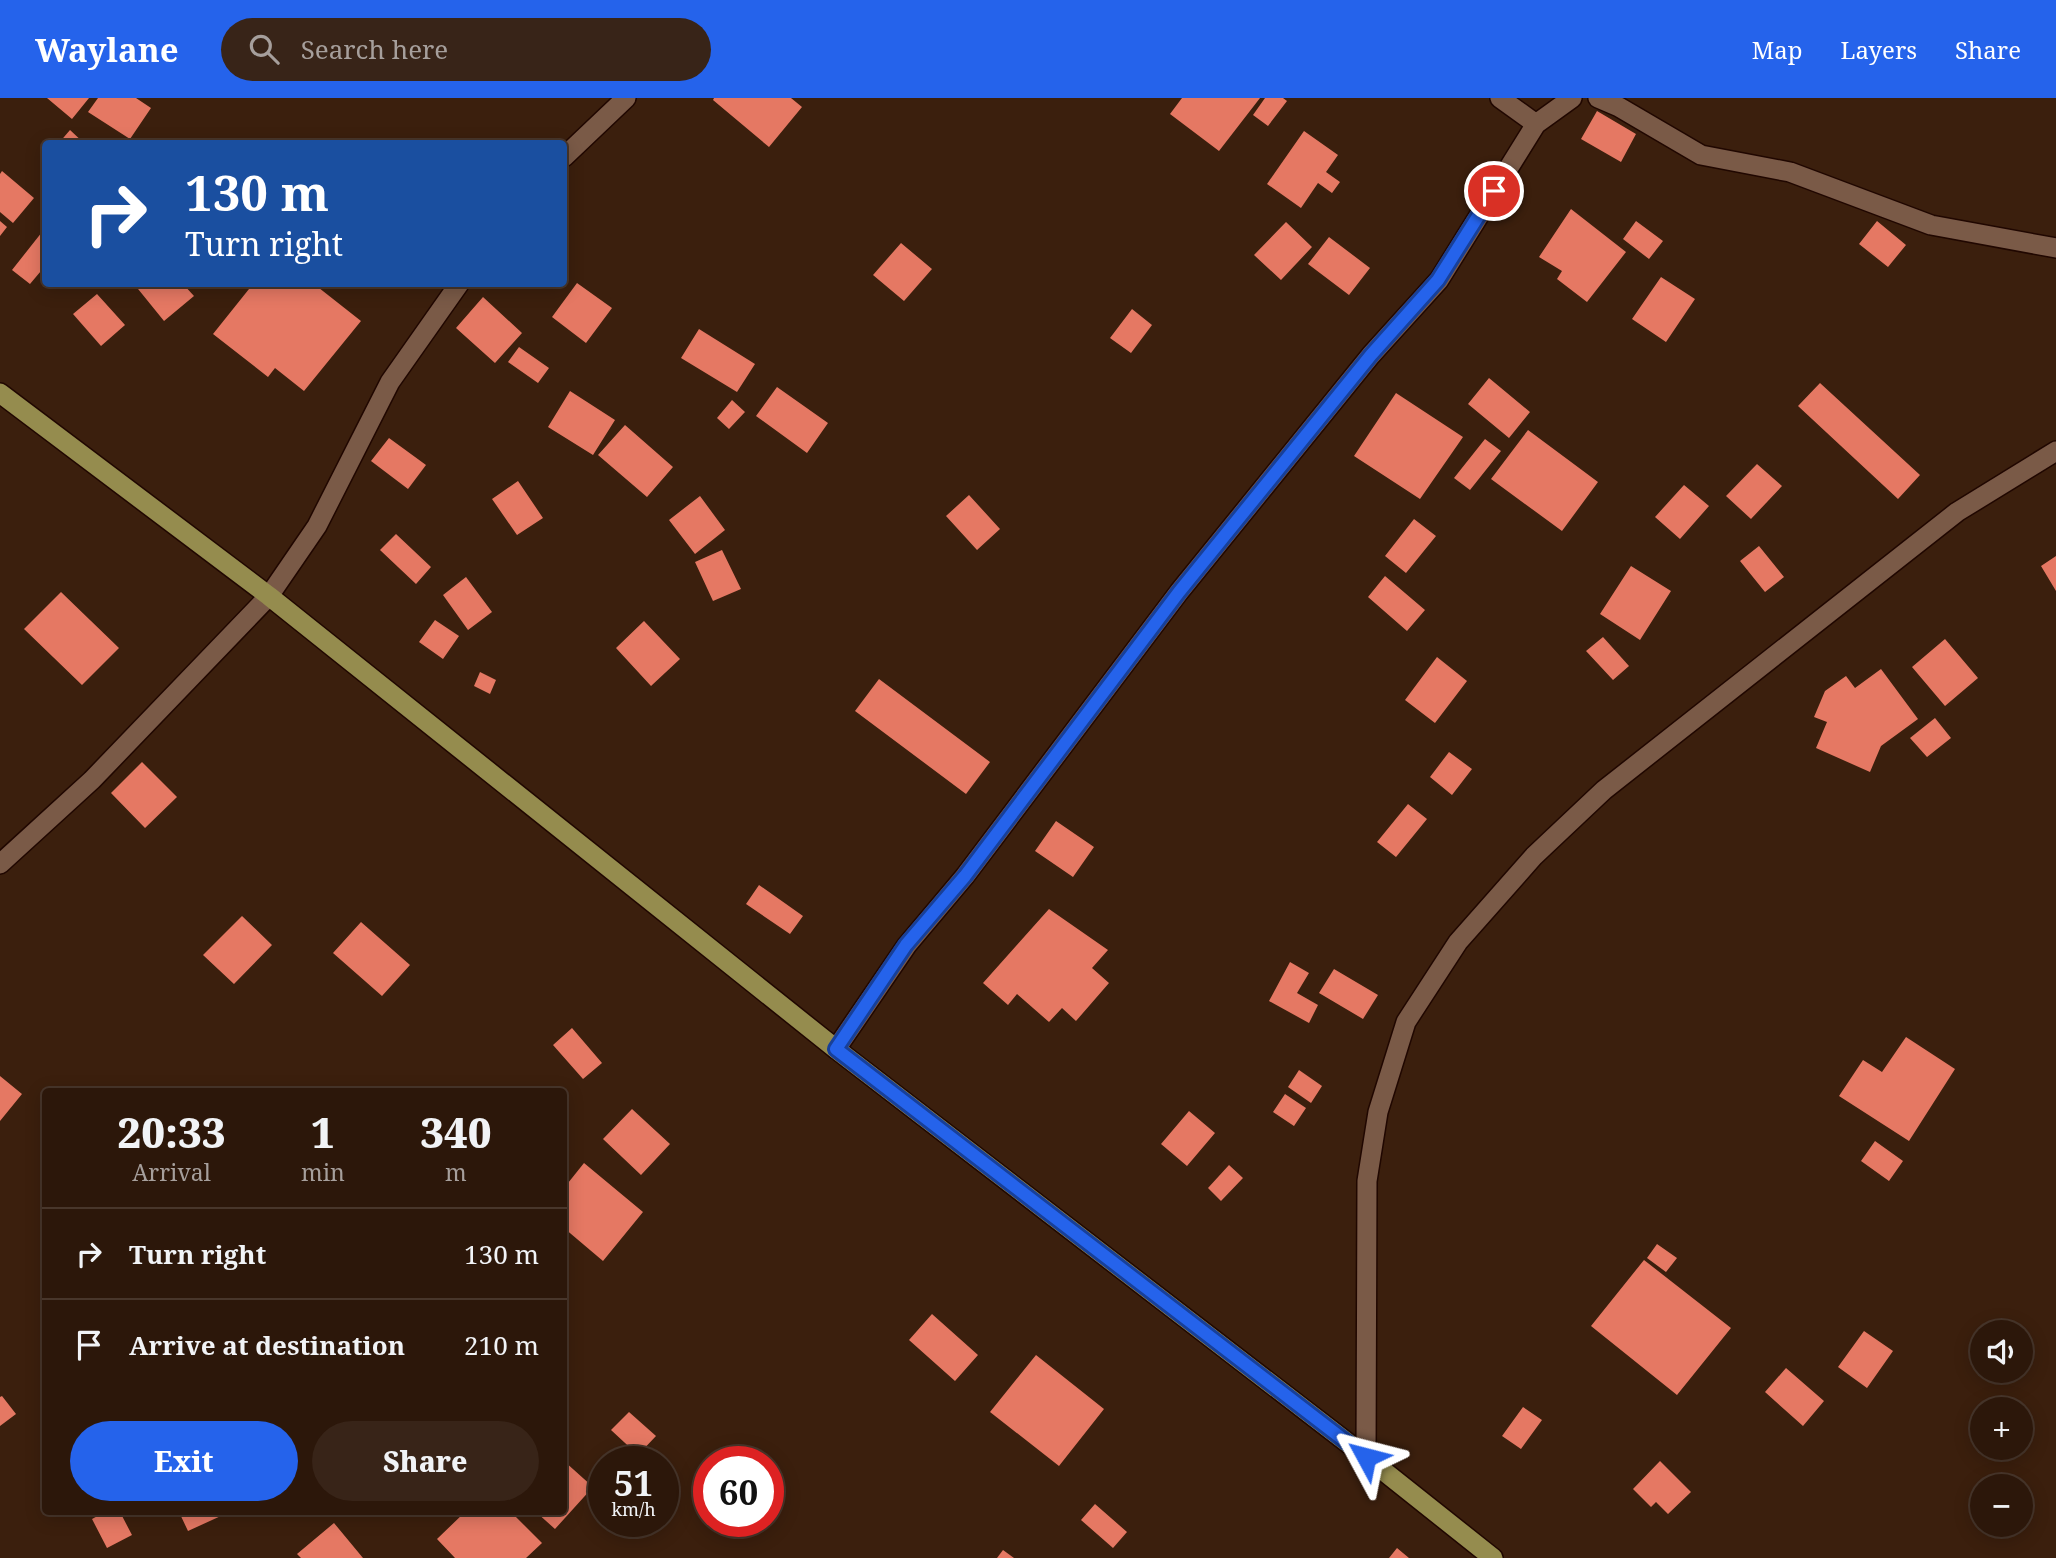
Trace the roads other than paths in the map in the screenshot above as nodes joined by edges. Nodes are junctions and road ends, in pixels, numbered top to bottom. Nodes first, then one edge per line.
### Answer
1 (626, 98) edge
2 (1500, 98) edge
3 (1572, 98) edge
4 (1598, 98) edge
5 (1535, 124) junction
6 (567, 154) edge
7 (2056, 248) edge
8 (457, 287) edge
9 (0, 393) edge
10 (2056, 452) edge
11 (269, 596) junction
12 (0, 864) edge
13 (836, 1049) junction
14 (1366, 1457) junction
15 (1493, 1558) edge

1 - 6 street
2 - 5 street
3 - 5 street
4 - 7 street
5 - 13 street
8 - 11 street
9 - 11 main road
10 - 14 street
11 - 12 street
11 - 13 main road
13 - 14 main road
14 - 15 main road

